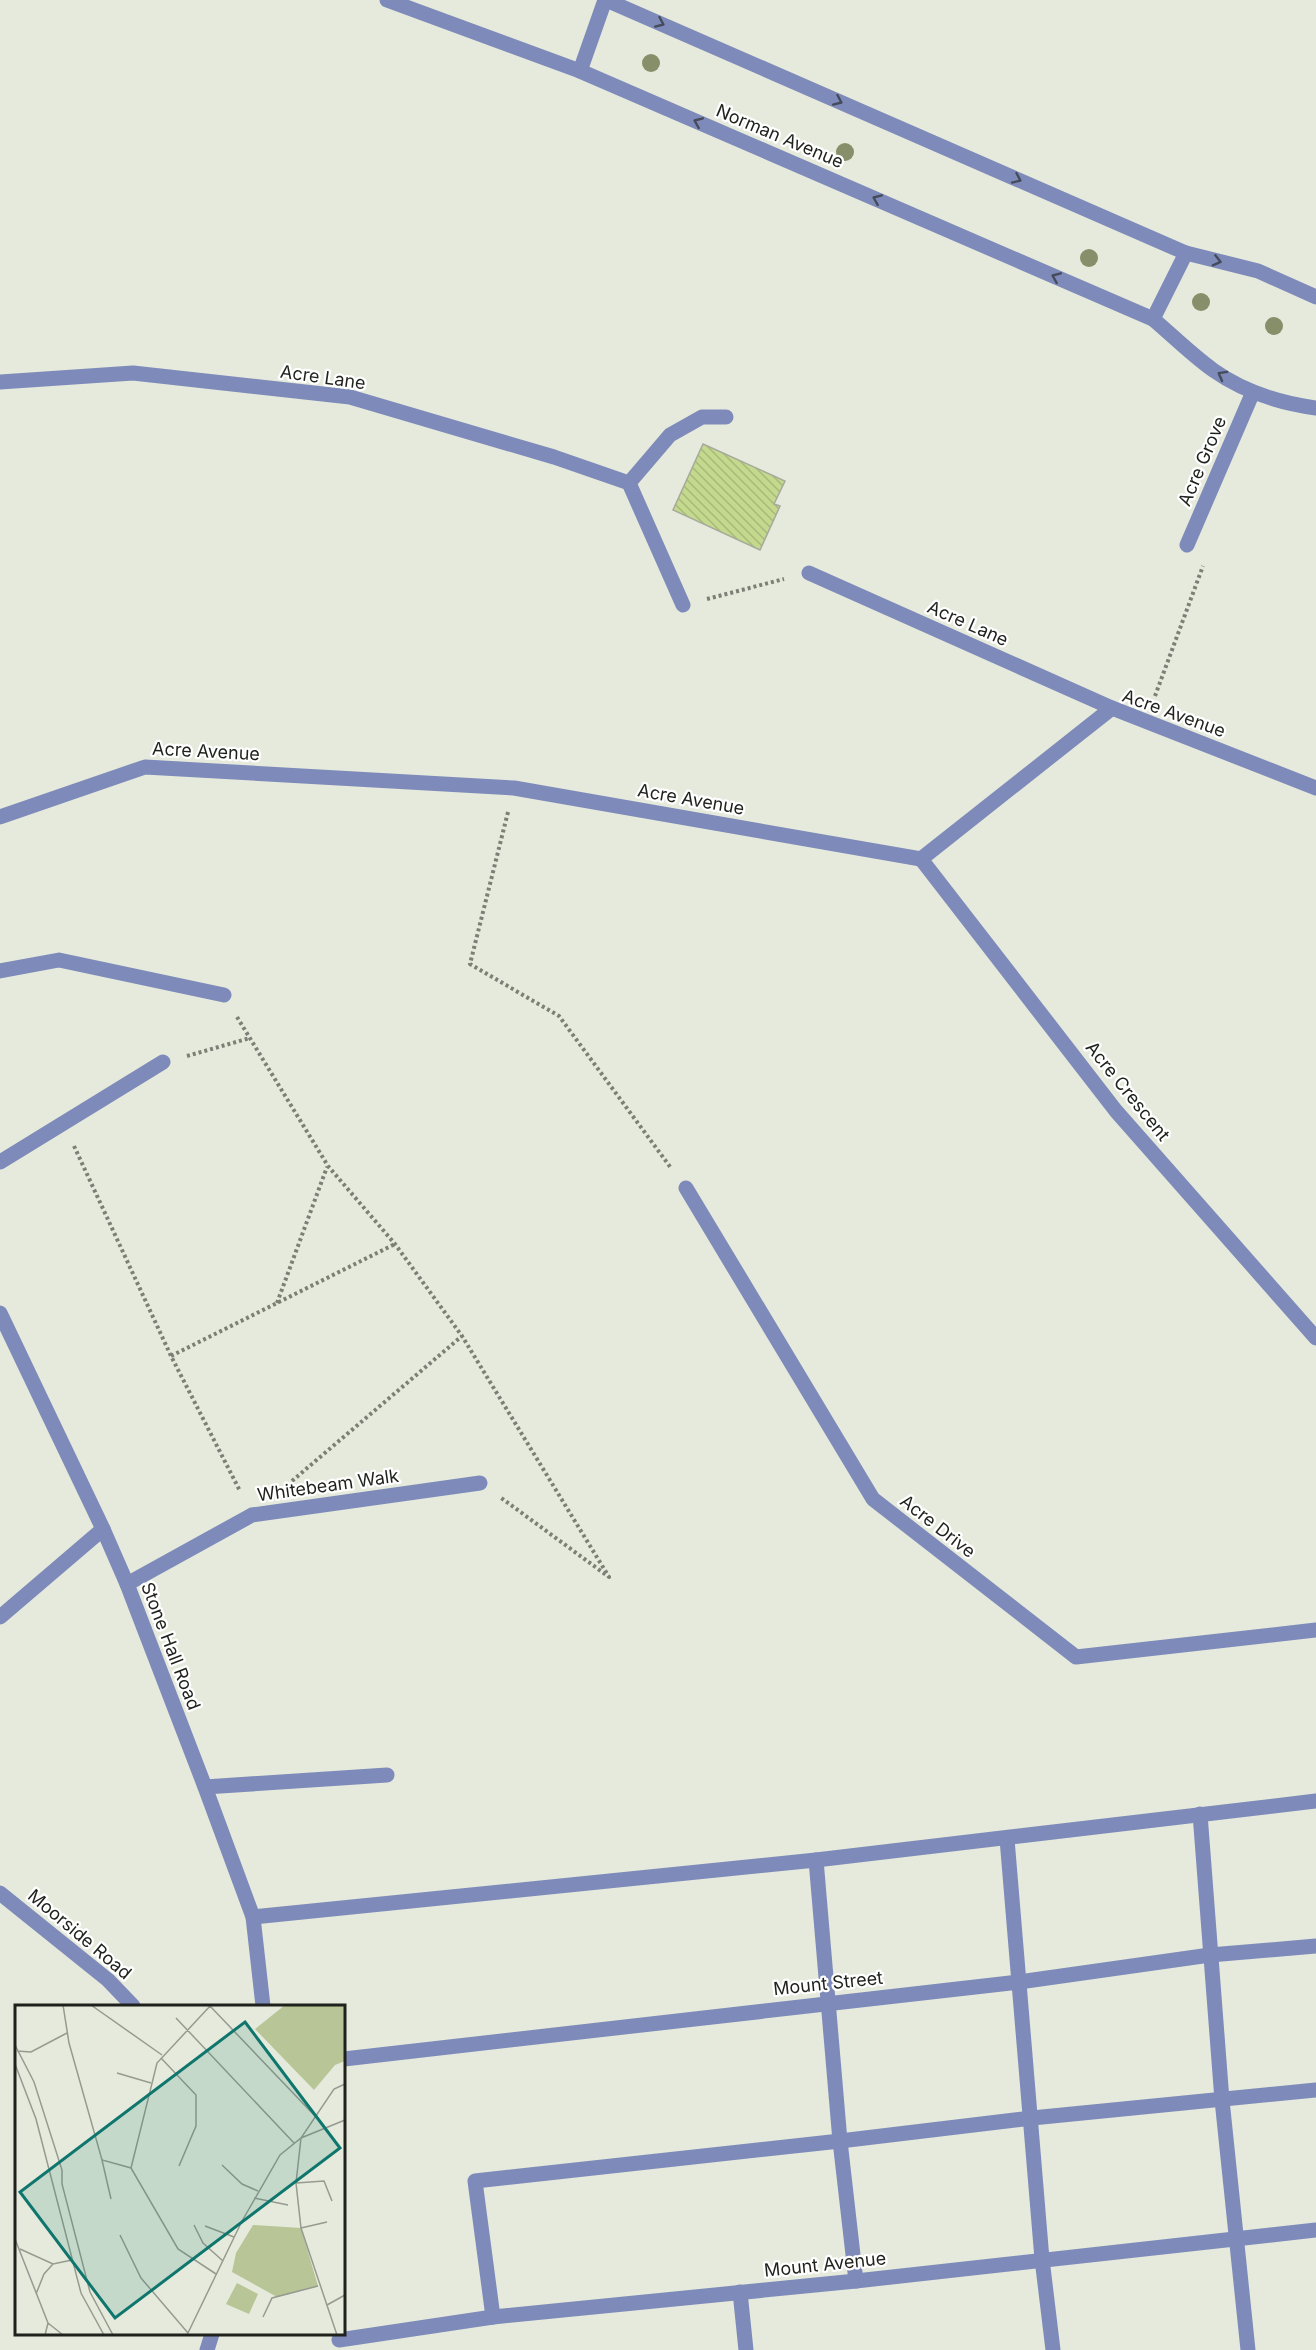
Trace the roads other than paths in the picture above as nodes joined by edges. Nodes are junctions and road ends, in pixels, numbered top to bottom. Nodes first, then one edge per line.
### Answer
1 (387, 0) edge
2 (605, 0) edge
3 (580, 70) junction
4 (1186, 253) junction
5 (1316, 297) edge
6 (1154, 319) junction
7 (0, 382) edge
8 (1252, 392) junction
9 (1316, 408) edge
10 (726, 417) dead end
11 (629, 483) junction
12 (1187, 545) road end
13 (809, 573) road end
14 (683, 605) road end
15 (1112, 708) junction
16 (1316, 788) edge
17 (0, 817) edge
18 (921, 859) junction
19 (0, 972) edge
20 (225, 995) road end
21 (163, 1062) road end
22 (0, 1162) edge
23 (686, 1188) road end
24 (0, 1313) edge
25 (1316, 1338) edge
26 (480, 1483) road end
27 (103, 1529) junction
28 (127, 1584) junction
29 (0, 1617) edge
30 (1316, 1630) edge
31 (387, 1775) dead end
32 (205, 1787) junction
33 (1316, 1801) edge
34 (1200, 1814) junction
35 (1007, 1839) junction
36 (816, 1860) junction
37 (0, 1893) edge
38 (253, 1917) junction
39 (1316, 1946) edge
40 (1210, 1955) junction
41 (1019, 1982) junction
42 (829, 2002) junction
43 (131, 2005) edge
44 (263, 2005) edge
45 (345, 2059) edge
46 (1316, 2090) edge
47 (1222, 2100) junction
48 (1032, 2118) junction
49 (840, 2141) junction
50 (1316, 2230) edge
51 (1237, 2238) junction
52 (1042, 2259) junction
53 (856, 2281) junction
54 (740, 2292) junction
55 (493, 2317) junction
56 (212, 2335) edge
57 (339, 2341) edge
58 (207, 2350) edge
59 (746, 2350) edge
60 (1053, 2350) edge
61 (1248, 2350) edge

1 - 3 street, Norman Avenue
2 - 3 street
2 -> 4 street
6 -> 3 street, Norman Avenue
4 -> 5 street
4 - 6 street
8 -> 6 street, Norman Avenue
7 - 11 street, Acre Lane
8 - 9 street, Norman Avenue
8 - 12 street, Acre Grove
10 - 11 street
11 - 14 street
13 - 15 street, Acre Lane
15 - 16 street, Acre Avenue
15 - 18 street, Acre Avenue
17 - 18 street, Acre Avenue
18 - 25 street, Acre Crescent
19 - 20 street
21 - 22 street
23 - 30 street, Acre Drive
24 - 27 street, Stone Hall Road
26 - 28 street, Whitebeam Walk
27 - 28 street, Stone Hall Road
27 - 29 street
28 - 32 street, Stone Hall Road
31 - 32 street
32 - 38 street, Stone Hall Road
33 - 34 street
34 - 35 street
34 - 40 street
35 - 36 street
35 - 41 street
36 - 38 street
36 - 42 street
37 - 43 street, Moorside Road
38 - 44 street, Stone Hall Road
39 - 40 street, Mount Street
40 - 41 street, Mount Street
40 - 47 street
41 - 42 street, Mount Street
41 - 48 street
42 - 45 street, Mount Street
42 - 49 street
46 - 47 street
47 - 48 street
47 - 51 street
48 - 49 street
48 - 52 street
49 - 53 street
49 - 55 street
50 - 51 street, Mount Avenue
51 - 52 street, Mount Avenue
51 - 61 street
52 - 53 street, Mount Avenue
52 - 60 street
53 - 54 street, Mount Avenue
54 - 55 street, Mount Avenue
54 - 59 street
55 - 57 street, Mount Avenue
56 - 58 street

